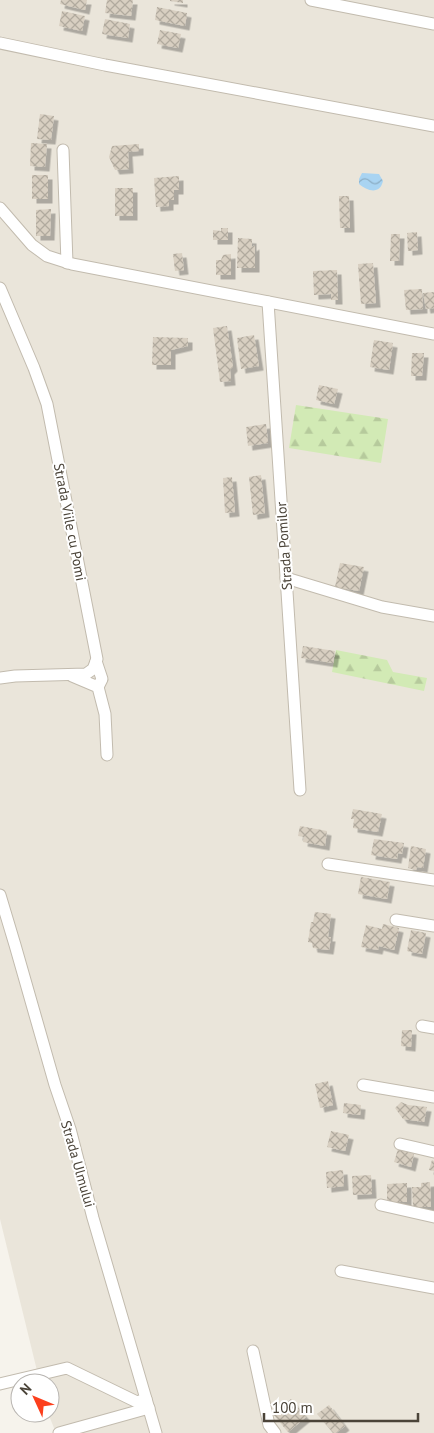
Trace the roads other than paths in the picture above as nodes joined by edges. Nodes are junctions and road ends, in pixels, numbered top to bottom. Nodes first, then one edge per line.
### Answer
1 (311, 0) edge
2 (434, 24) edge
3 (0, 43) edge
4 (434, 126) edge
5 (63, 150) dead end
6 (0, 208) edge
7 (67, 263) junction
8 (0, 288) edge
9 (268, 302) junction
10 (434, 334) edge
11 (286, 578) junction
12 (434, 616) edge
13 (96, 661) junction
14 (68, 674) junction
15 (0, 678) edge
16 (98, 687) junction
17 (107, 755) dead end
18 (300, 790) dead end
19 (328, 864) dead end
20 (434, 880) edge
21 (0, 895) edge
22 (396, 920) dead end
23 (434, 926) edge
24 (363, 1085) dead end
25 (434, 1098) edge
26 (400, 1144) dead end
27 (434, 1152) edge
28 (380, 1205) dead end
29 (434, 1217) edge
30 (341, 1271) dead end
31 (434, 1288) edge
32 (253, 1350) dead end
33 (0, 1384) edge
34 (148, 1404) junction
35 (59, 1433) edge
36 (156, 1433) edge
37 (275, 1433) edge

1 - 2 street
3 - 4 street
5 - 7 street
6 - 7 street
7 - 9 street
8 - 13 street, Strada Viile cu Pomi
9 - 10 street
9 - 11 street, Strada Pomilor
11 - 12 street
11 - 18 street, Strada Pomilor
13 - 14 street
13 - 16 street, Strada Viile cu Pomi
14 - 15 street
14 - 16 street
16 - 17 street, Strada Viile cu Pomi
19 - 20 street
21 - 34 street, Strada Ulmului
22 - 23 street
24 - 25 street
26 - 27 street
28 - 29 street
30 - 31 street
32 - 37 street
33 - 34 street
34 - 35 street
34 - 36 street, Strada Ulmului

